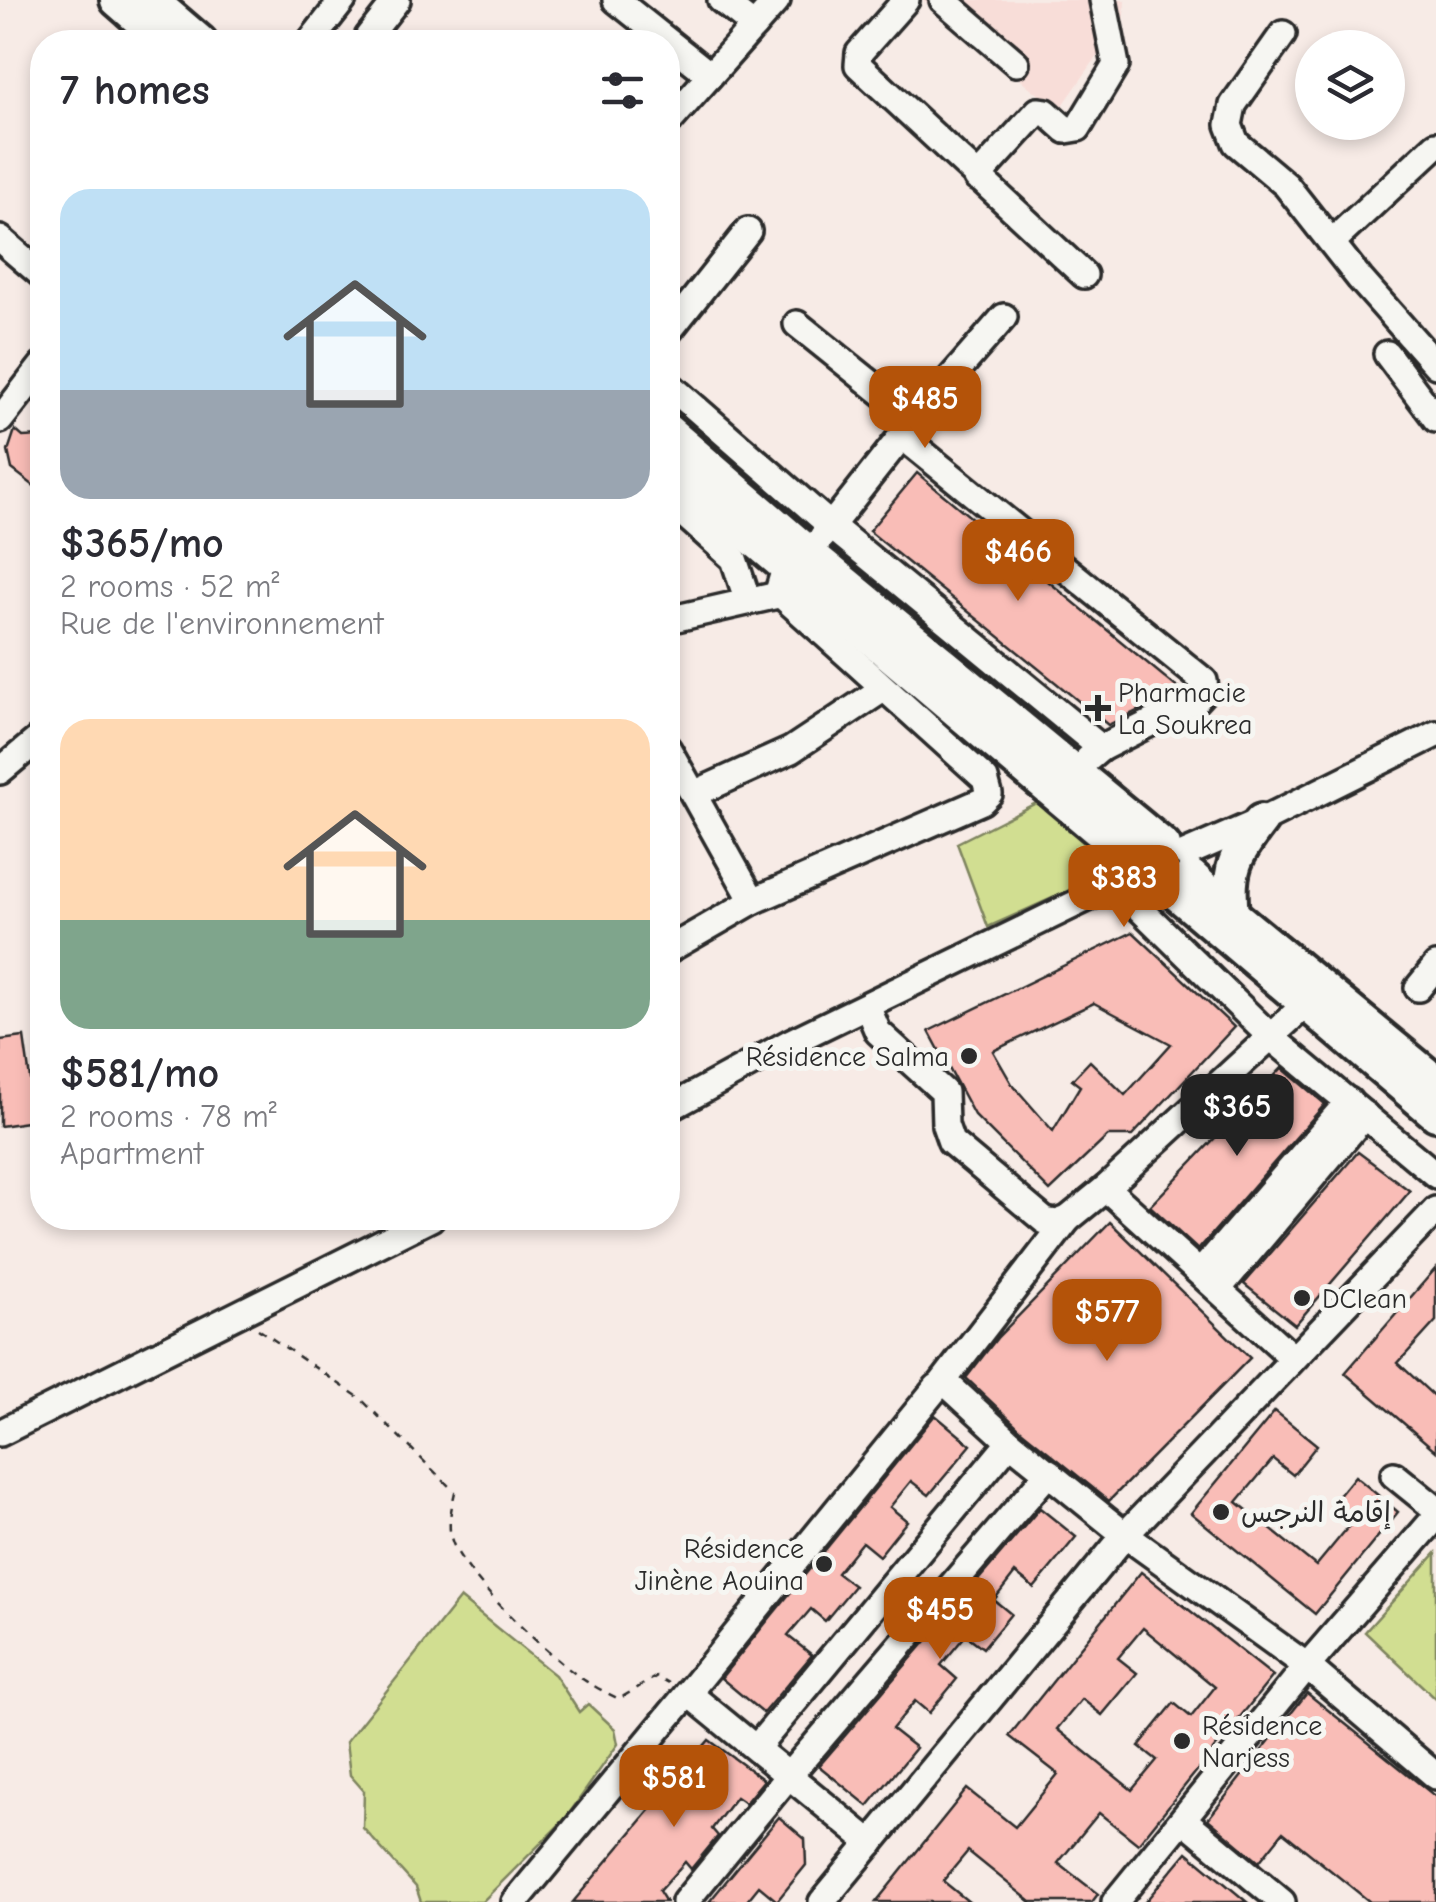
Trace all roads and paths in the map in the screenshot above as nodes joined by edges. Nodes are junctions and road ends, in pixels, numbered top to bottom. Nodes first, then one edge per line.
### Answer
1 (117, 0) edge
2 (151, 0) edge
3 (397, 0) edge
4 (616, 0) edge
5 (721, 0) edge
6 (777, 0) edge
7 (906, 0) edge
8 (942, 0) edge
9 (338, 2) edge
10 (1096, 3) edge
11 (754, 26) junction
12 (151, 30) edge
13 (186, 30) edge
14 (318, 30) edge
15 (373, 30) edge
16 (653, 30) edge
17 (1283, 34) dead end
18 (680, 52) edge
19 (1016, 63) dead end
20 (710, 76) junction
21 (680, 110) edge
22 (1436, 146) edge
23 (977, 178) junction
24 (748, 232) dead end
25 (0, 239) edge
26 (1332, 242) junction
27 (30, 264) edge
28 (1084, 275) dead end
29 (680, 317) edge
30 (1004, 317) dead end
31 (797, 324) dead end
32 (1387, 354) dead end
33 (1436, 365) edge
34 (30, 374) edge
35 (9, 388) edge
36 (680, 394) edge
37 (1436, 419) edge
38 (0, 420) edge
39 (908, 427) junction
40 (680, 445) edge
41 (680, 477) edge
42 (680, 511) edge
43 (831, 526) junction
44 (791, 570) junction
45 (831, 586) junction
46 (748, 601) junction
47 (680, 618) edge
48 (883, 689) junction
49 (1436, 734) edge
50 (30, 746) edge
51 (1101, 748) junction
52 (680, 769) edge
53 (1073, 770) junction
54 (0, 771) edge
55 (694, 794) junction
56 (1261, 821) junction
57 (1162, 875) junction
58 (753, 901) junction
59 (1232, 914) junction
60 (680, 943) edge
61 (1436, 966) edge
62 (1418, 988) dead end
63 (1306, 1005) junction
64 (867, 1006) junction
65 (1272, 1038) junction
66 (1436, 1082) edge
67 (680, 1102) edge
68 (1357, 1108) junction
69 (1436, 1114) edge
70 (1436, 1174) edge
71 (1106, 1188) junction
72 (1436, 1210) edge
73 (1068, 1220) junction
74 (406, 1230) edge
75 (1210, 1280) junction
76 (235, 1314) junction
77 (1293, 1358) junction
78 (941, 1384) junction
79 (4, 1424) edge
80 (1010, 1442) junction
81 (1048, 1472) junction
82 (1394, 1475) dead end
83 (1436, 1508) edge
84 (1436, 1516) edge
85 (1125, 1535) junction
86 (1307, 1666) junction
87 (688, 1692) junction
88 (757, 1747) junction
89 (790, 1774) junction
90 (1436, 1776) edge
91 (1183, 1819) junction
92 (871, 1843) junction
93 (515, 1902) edge
94 (686, 1902) edge
95 (822, 1902) edge
96 (1115, 1902) edge
97 (1282, 1902) edge

1 - 12 main road
2 - 13 main road
3 - 15 street
4 - 16 street
5 - 11 street
6 - 11 street
7 - 23 street
8 - 19 street
9 - 14 street
10 - 23 street
11 - 20 street
17 - 26 street
18 - 20 street
20 - 21 street
22 - 26 street
23 - 28 street
24 - 29 street
25 - 27 street
26 - 33 street
30 - 39 street
31 - 39 street
32 - 37 street
34 - 35 street
35 - 38 street
36 - 43 street
39 - 43 street
39 - 51 street
40 - 44 main road
41 - 44 main road
42 - 46 street
43 - 44 street
43 - 51 street
44 - 45 main road
44 - 46 street
44 - 48 street
45 - 53 main road
45 - 57 main road
46 - 47 street
48 - 55 street
48 - 58 street
49 - 56 street
50 - 54 street
51 - 53 street
52 - 55 street
53 - 57 main road
55 - 58 street
56 - 57 street
56 - 59 main road
57 - 59 main road
57 - 63 main road
57 - 64 street
57 - 65 street
58 - 60 street
59 - 66 main road
61 - 62 street
63 - 65 street
63 - 69 main road
64 - 67 street
64 - 73 street
65 - 68 street
65 - 71 street
68 - 70 street
68 - 75 street
71 - 73 street
71 - 75 street
72 - 77 street
73 - 78 street
74 - 76 street
75 - 77 street
76 - 79 street
76 - 87 path
77 - 85 street
78 - 80 street
78 - 87 street
80 - 81 street
80 - 88 street
81 - 85 street
81 - 89 street
82 - 83 street
84 - 86 street
85 - 86 street
85 - 92 street
86 - 90 street
86 - 91 street
87 - 88 street
87 - 93 street
88 - 89 street
89 - 92 street
89 - 94 street
91 - 96 street
91 - 97 street
92 - 95 street

